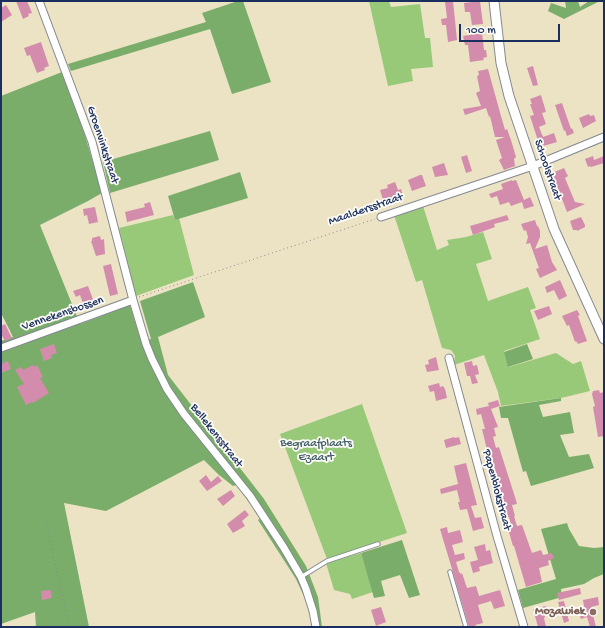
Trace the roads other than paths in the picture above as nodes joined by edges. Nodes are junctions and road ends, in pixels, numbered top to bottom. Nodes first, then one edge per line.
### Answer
1 (39, 1) edge
2 (494, 1) edge
3 (604, 137) edge
4 (533, 166) junction
5 (381, 217) road end
6 (133, 300) junction
7 (604, 339) edge
8 (1, 348) edge
9 (449, 358) dead end
10 (378, 544) dead end
11 (450, 572) dead end
12 (301, 577) junction
13 (316, 627) edge
14 (466, 627) edge
15 (524, 627) edge

1 - 6 street, Groenvinkstraat
2 - 4 street, Schoolstraat
3 - 4 street, Maaldersstraat
4 - 5 street, Maaldersstraat
4 - 7 street, Schoolstraat
6 - 8 street, Vennekensbossen
6 - 12 street, Bellekensstraat
9 - 15 street, Papenblokstraat
10 - 12 lane
11 - 14 lane
12 - 13 street, Bellekensstraat

